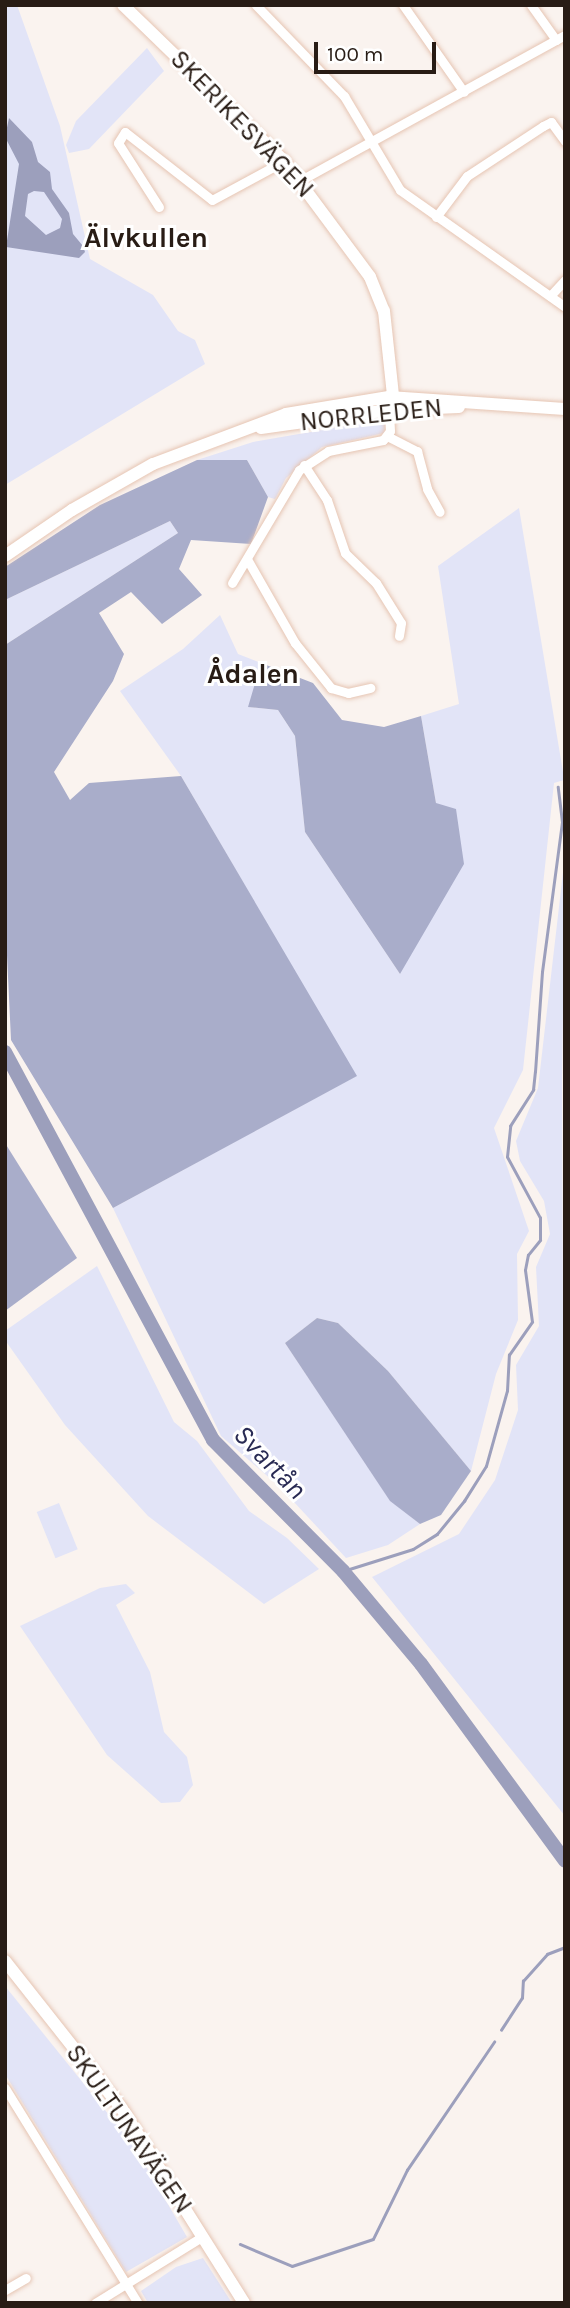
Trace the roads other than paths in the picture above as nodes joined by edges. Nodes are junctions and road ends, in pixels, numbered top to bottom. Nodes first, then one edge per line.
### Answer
1 (124, 5) edge
2 (256, 5) edge
3 (403, 5) edge
4 (531, 5) edge
5 (560, 38) edge
6 (464, 92) junction
7 (372, 141) junction
8 (565, 141) edge
9 (284, 161) junction
10 (301, 180) junction
11 (159, 207) dead end
12 (436, 218) junction
13 (565, 280) edge
14 (550, 296) junction
15 (565, 307) edge
16 (388, 405) junction
17 (565, 408) edge
18 (387, 436) junction
19 (304, 465) junction
20 (439, 512) dead end
21 (5, 556) edge
22 (247, 559) junction
23 (232, 583) dead end
24 (399, 636) dead end
25 (370, 688) dead end
26 (5, 1961) edge
27 (5, 2088) edge
28 (203, 2236) junction
29 (26, 2278) dead end
30 (126, 2284) junction
31 (5, 2290) edge
32 (95, 2303) edge
33 (138, 2303) edge
34 (244, 2303) edge

1 - 9 main road, SKERIKESVÄGEN
2 - 7 street
3 - 6 street
4 - 5 street
5 - 6 street
6 - 7 street
7 - 10 street
7 - 12 street
8 - 12 street
9 - 10 main road, SKERIKESVÄGEN
9 - 11 street
10 - 16 main road, SKERIKESVÄGEN
12 - 14 street
13 - 14 street
14 - 15 street
16 - 17 main road, NORRLEDEN
16 - 18 street
16 - 21 main road, NORRLEDEN
18 - 19 street
18 - 20 street
19 - 22 street
19 - 24 street
22 - 23 street
22 - 25 street
26 - 28 main road, SKULTUNAVÄGEN
27 - 30 street
28 - 30 street
28 - 34 main road, SKULTUNAVÄGEN
29 - 31 street
30 - 32 street
30 - 33 street

